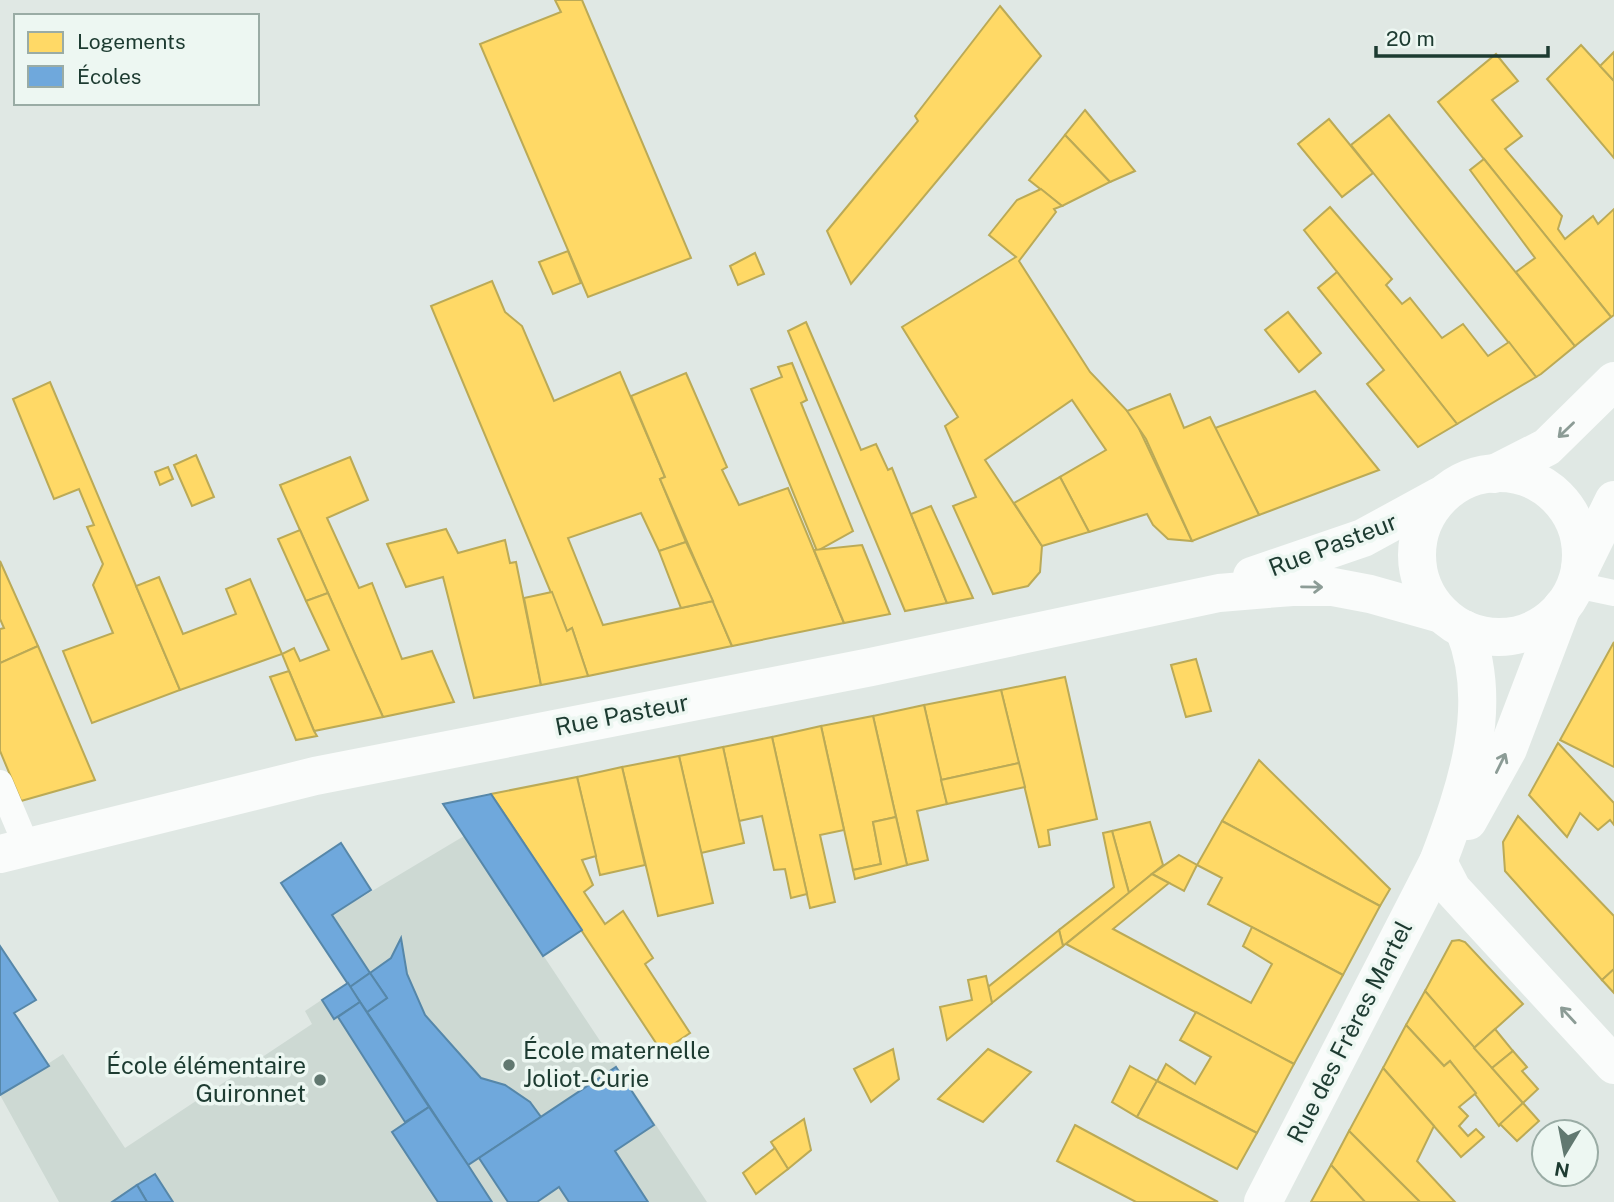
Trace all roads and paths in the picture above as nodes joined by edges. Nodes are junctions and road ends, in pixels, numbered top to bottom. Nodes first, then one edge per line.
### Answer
1 (1614, 382) edge
2 (1494, 474) junction
3 (1445, 493) junction
4 (1614, 500) edge
5 (1572, 587) junction
6 (1219, 593) junction
7 (1614, 593) edge
8 (1452, 622) junction
9 (0, 783) edge
10 (13, 850) edge
11 (1438, 862) junction
12 (1614, 1065) edge
13 (1263, 1202) edge

1 -> 2 street
2 - 3 street
2 - 5 street
3 - 6 street, Rue Pasteur
3 - 8 street
4 - 5 street, Rue des Frères Martel
5 - 7 lane
5 - 8 street
11 -> 5 street, Rue des Frères Martel
6 -> 8 street, Rue Pasteur
6 - 10 street, Rue Pasteur
8 - 11 street, Rue des Frères Martel
9 - 10 lane, Rue Pasteur
12 -> 11 street
11 - 13 street, Rue des Frères Martel

